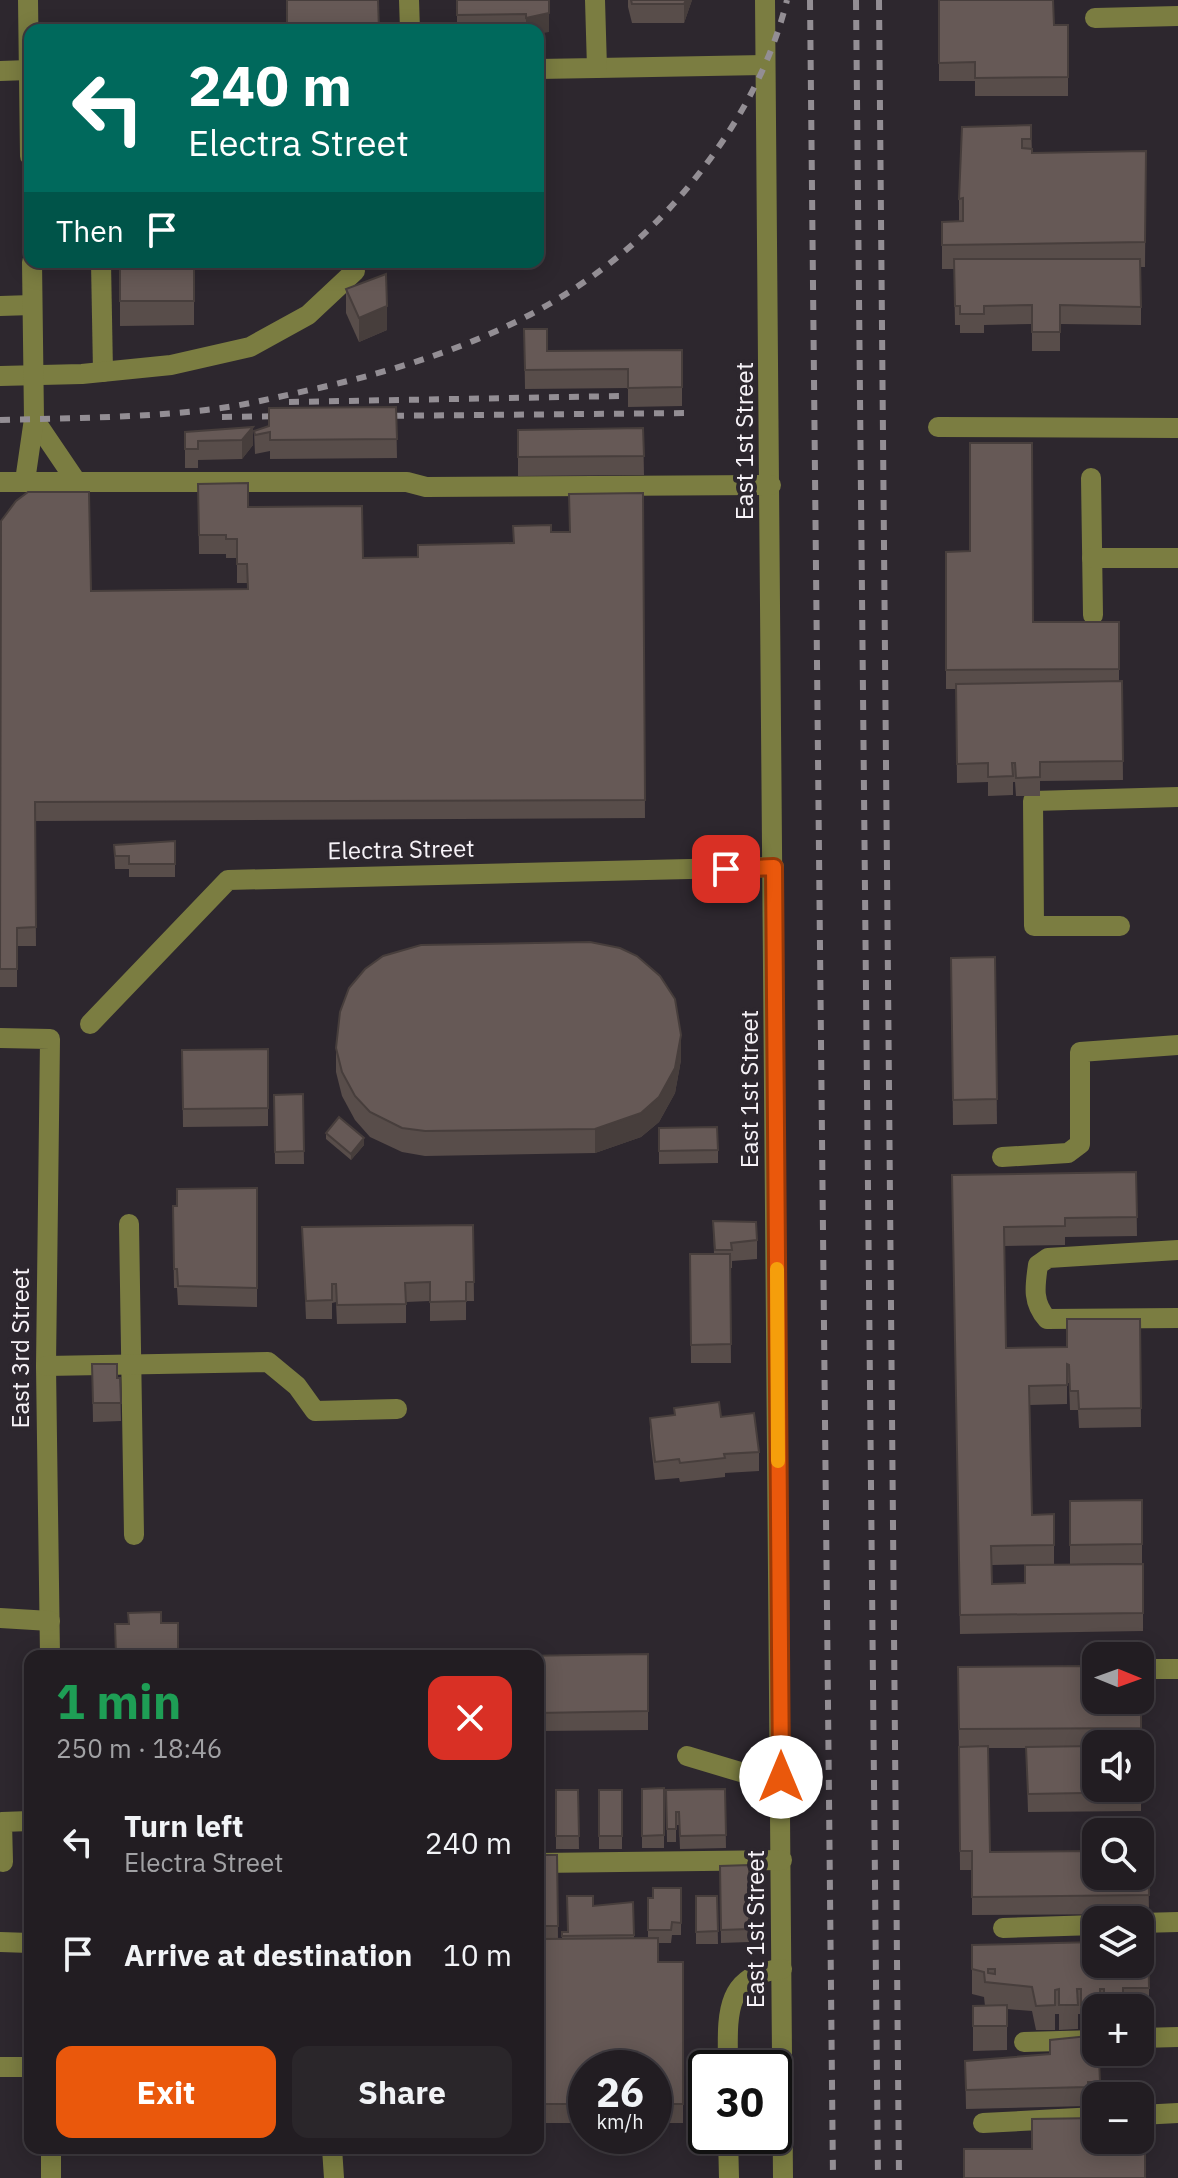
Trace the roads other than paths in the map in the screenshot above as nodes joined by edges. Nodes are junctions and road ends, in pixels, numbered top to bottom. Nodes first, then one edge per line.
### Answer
1 (28, 0) edge
2 (409, 0) edge
3 (595, 0) edge
4 (765, 0) edge
5 (1150, 8) edge
6 (1178, 16) edge
7 (1095, 18) dead end
8 (28, 24) edge
9 (410, 24) edge
10 (765, 65) junction
11 (597, 68) junction
12 (544, 69) edge
13 (24, 70) edge
14 (0, 71) edge
15 (32, 268) edge
16 (101, 268) edge
17 (355, 271) dead end
18 (32, 305) junction
19 (0, 306) edge
20 (103, 372) junction
21 (34, 375) junction
22 (0, 376) edge
23 (34, 419) junction
24 (938, 427) dead end
25 (1178, 428) edge
26 (1091, 478) dead end
27 (25, 481) junction
28 (76, 481) junction
29 (0, 482) edge
30 (771, 485) junction
31 (1092, 558) junction
32 (1178, 558) edge
33 (1093, 615) dead end
34 (1178, 797) edge
35 (774, 867) junction
36 (1120, 926) dead end
37 (90, 1024) dead end
38 (0, 1038) edge
39 (1178, 1045) edge
40 (1002, 1157) dead end
41 (129, 1224) dead end
42 (1178, 1250) edge
43 (1178, 1318) edge
44 (132, 1364) junction
45 (46, 1366) junction
46 (397, 1409) dead end
47 (134, 1535) dead end
48 (0, 1618) edge
49 (50, 1621) junction
50 (50, 1650) edge
51 (1154, 1669) edge
52 (1178, 1669) edge
53 (687, 1756) dead end
54 (781, 1777) junction
55 (24, 1821) edge
56 (782, 1860) junction
57 (3, 1862) dead end
58 (544, 1863) edge
59 (1178, 1922) edge
60 (1154, 1923) edge
61 (1082, 1925) edge
62 (1003, 1928) dead end
63 (0, 1942) edge
64 (24, 1943) edge
65 (782, 1969) junction
66 (1178, 2037) edge
67 (1154, 2038) edge
68 (1082, 2040) edge
69 (1024, 2042) dead end
70 (728, 2050) edge
71 (0, 2067) edge
72 (24, 2067) edge
73 (1178, 2113) edge
74 (1154, 2114) edge
75 (1082, 2118) edge
76 (983, 2123) dead end
77 (51, 2154) edge
78 (332, 2154) edge
79 (728, 2154) edge
80 (51, 2178) edge
81 (334, 2178) edge
82 (729, 2178) edge
83 (783, 2178) edge

1 - 8 street
2 - 9 street
3 - 11 street
4 - 10 street, East 1st Street
5 - 6 street
5 - 7 street
10 - 11 street
10 - 30 street, East 1st Street
11 - 12 street
13 - 14 street
15 - 18 street
16 - 20 street
17 - 20 street
18 - 19 street
18 - 21 street
20 - 21 street
21 - 22 street
21 - 23 street
23 - 27 street
23 - 28 street
24 - 25 street
26 - 31 street
27 - 28 street
27 - 29 street
28 - 30 street
30 - 35 street, East 1st Street
31 - 32 street
31 - 33 street
34 - 36 street
35 - 37 street, Electra Street
35 - 54 street, East 1st Street
38 - 45 street, East 3rd Street
39 - 40 street
41 - 44 street
42 - 43 street
44 - 45 street
44 - 46 street
44 - 47 street
45 - 49 street, East 3rd Street
48 - 49 street
49 - 50 street, East 3rd Street
51 - 52 street
53 - 54 street
54 - 56 street, East 1st Street
55 - 57 street
56 - 58 street
56 - 65 street, East 1st Street
59 - 60 street
61 - 62 street
63 - 64 street
65 - 70 street
65 - 83 street, East 1st Street
66 - 67 street
68 - 69 street
71 - 72 street
73 - 74 street
75 - 76 street
77 - 80 street
78 - 81 street
79 - 82 street

